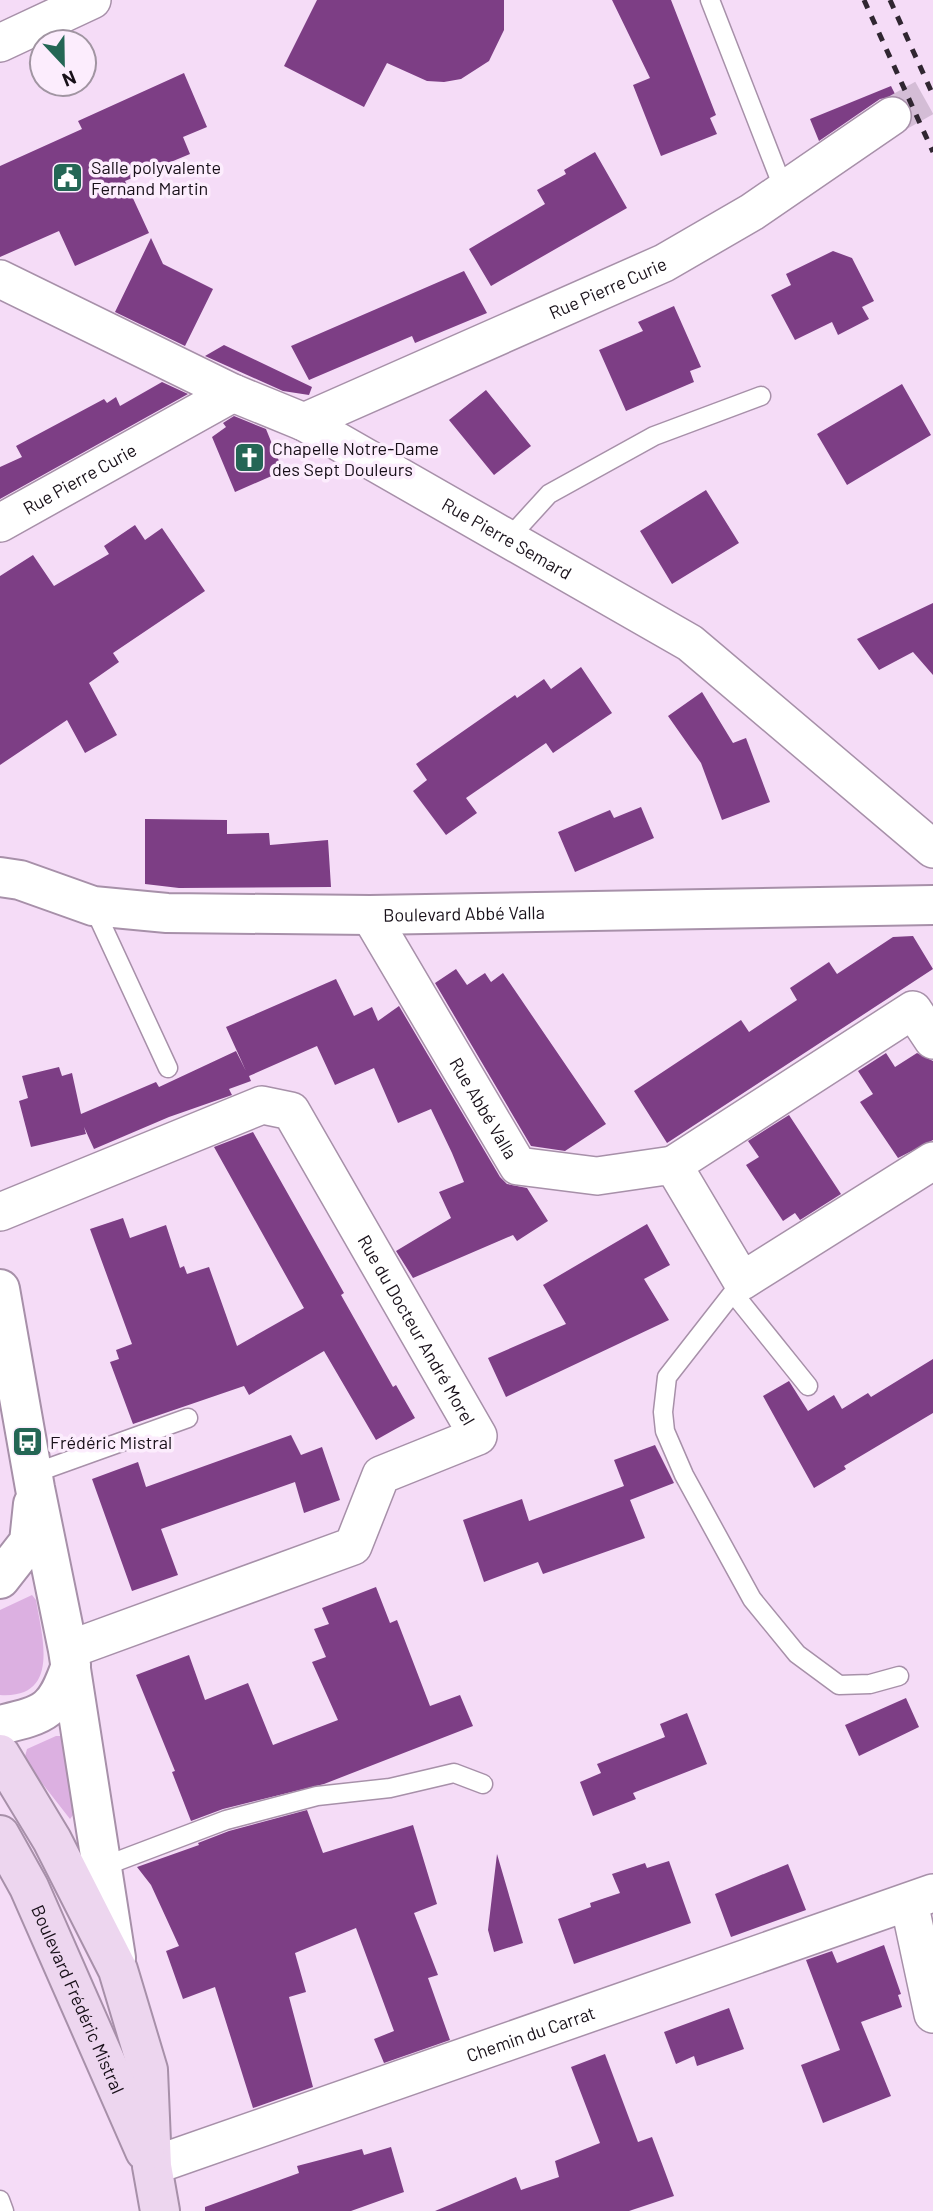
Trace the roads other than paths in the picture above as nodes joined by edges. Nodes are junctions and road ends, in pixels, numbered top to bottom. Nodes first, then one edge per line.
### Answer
1 (92, 0) edge
2 (710, 0) edge
3 (0, 43) edge
4 (892, 116) tunnel mouth
5 (783, 190) junction
6 (0, 279) edge
7 (233, 393) junction
8 (761, 396) dead end
9 (304, 422) junction
10 (0, 523) edge
11 (508, 539) junction
12 (933, 849) edge
13 (0, 877) edge
14 (933, 905) edge
15 (93, 906) junction
16 (370, 915) junction
17 (933, 1040) edge
18 (168, 1068) dead end
19 (933, 1161) edge
20 (673, 1165) junction
21 (0, 1212) edge
22 (738, 1288) junction
23 (0, 1289) edge
24 (808, 1386) dead end
25 (188, 1418) dead end
26 (34, 1481) junction
27 (0, 1579) edge
28 (69, 1657) junction
29 (899, 1676) dead end
30 (0, 1725) edge
31 (0, 1754) edge
32 (483, 1784) dead end
33 (0, 1835) edge
34 (102, 1867) junction
35 (921, 1897) edge
36 (118, 1970) junction
37 (933, 2014) edge
38 (152, 2166) junction
39 (0, 2200) edge
40 (4, 2211) edge
41 (160, 2211) edge

1 - 3 street
2 - 5 lane
4 - 5 street, Rue Pierre Curie
5 - 9 street, Rue Pierre Curie
6 - 7 street, Rue Pierre Semard
7 - 9 street, Rue Pierre Semard
7 - 10 street, Rue Pierre Curie
8 - 11 lane
9 - 11 street, Rue Pierre Semard
11 - 12 street, Rue Pierre Semard
13 - 15 street, Boulevard Abbé Valla
14 - 16 street, Boulevard Abbé Valla
15 - 16 street, Boulevard Abbé Valla
15 - 18 lane
16 - 20 street, Rue Abbé Valla
17 - 20 street, Rue Abbé Valla
19 - 22 street
20 - 22 street
21 - 28 street, Rue du Docteur André Morel
22 - 24 lane
22 - 29 lane
23 - 26 street, Boulevard Frédéric Mistral
25 - 26 lane
26 - 27 street, Boulevard Frédéric Mistral
26 - 28 street, Boulevard Frédéric Mistral
28 - 30 street
28 - 34 street, Boulevard Frédéric Mistral
31 - 36 main road, Boulevard Frédéric Mistral
32 - 34 lane
33 - 38 main road, Boulevard Frédéric Mistral
34 - 36 street, Boulevard Frédéric Mistral
35 - 37 street, Chemin du Carrat
35 - 38 street, Chemin du Carrat
36 - 38 main road, Boulevard Frédéric Mistral
38 - 41 main road, Boulevard Frédéric Mistral
39 - 40 lane

